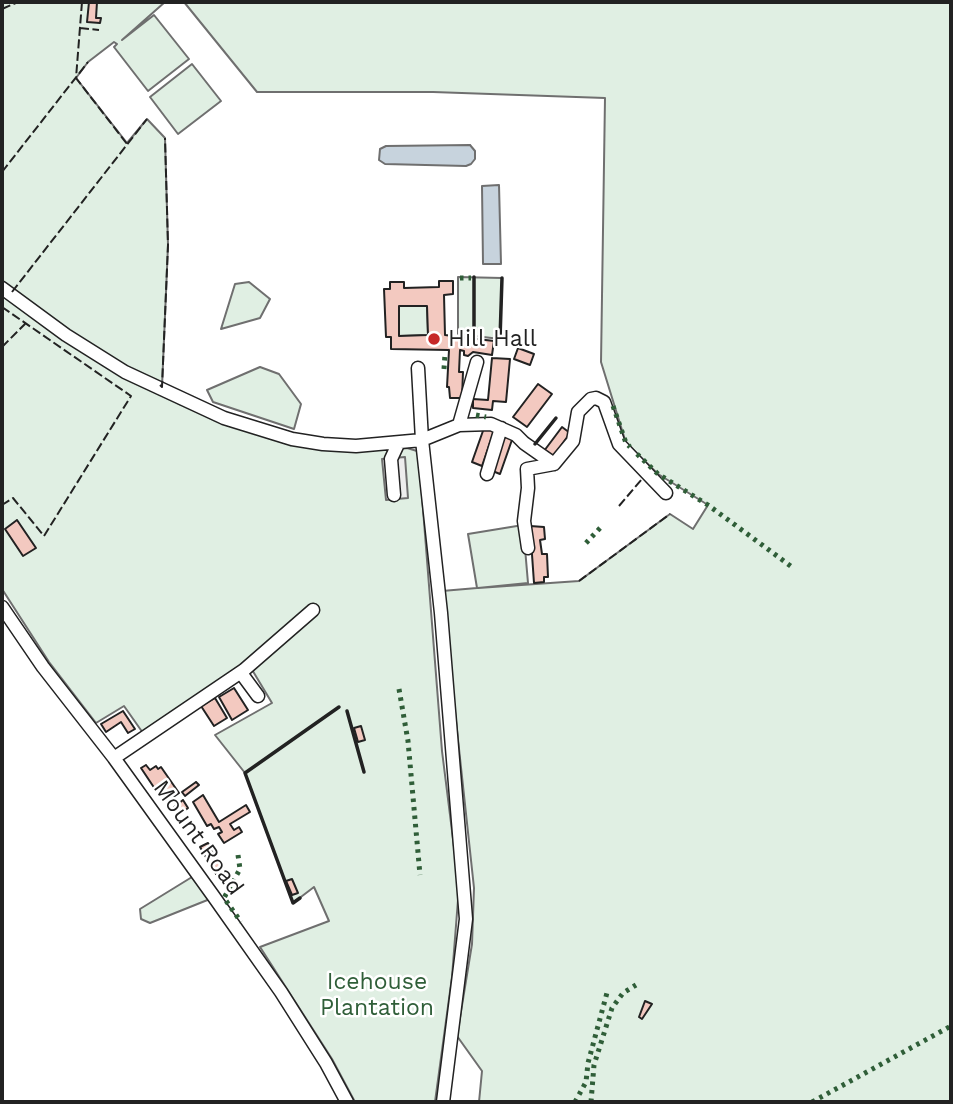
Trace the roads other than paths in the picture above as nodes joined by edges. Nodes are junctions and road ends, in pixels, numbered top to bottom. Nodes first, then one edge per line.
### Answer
1 (2, 288) edge
2 (477, 362) dead end
3 (418, 368) dead end
4 (459, 425) junction
5 (502, 428) junction
6 (422, 440) junction
7 (398, 444) junction
8 (554, 464) junction
9 (486, 474) dead end
10 (666, 493) dead end
11 (394, 495) dead end
12 (527, 548) dead end
13 (2, 607) edge
14 (313, 610) dead end
15 (241, 673) junction
16 (258, 696) dead end
17 (114, 758) junction
18 (348, 1102) edge
19 (443, 1102) edge

1 - 7 street
2 - 4 street
3 - 6 street
4 - 5 street
4 - 6 street
5 - 8 street
5 - 9 street
6 - 7 street
6 - 19 street
7 - 11 street
8 - 10 street
8 - 12 street
13 - 17 street, Mount Road
14 - 15 street
15 - 16 street
15 - 17 street
17 - 18 street, Mount Road

